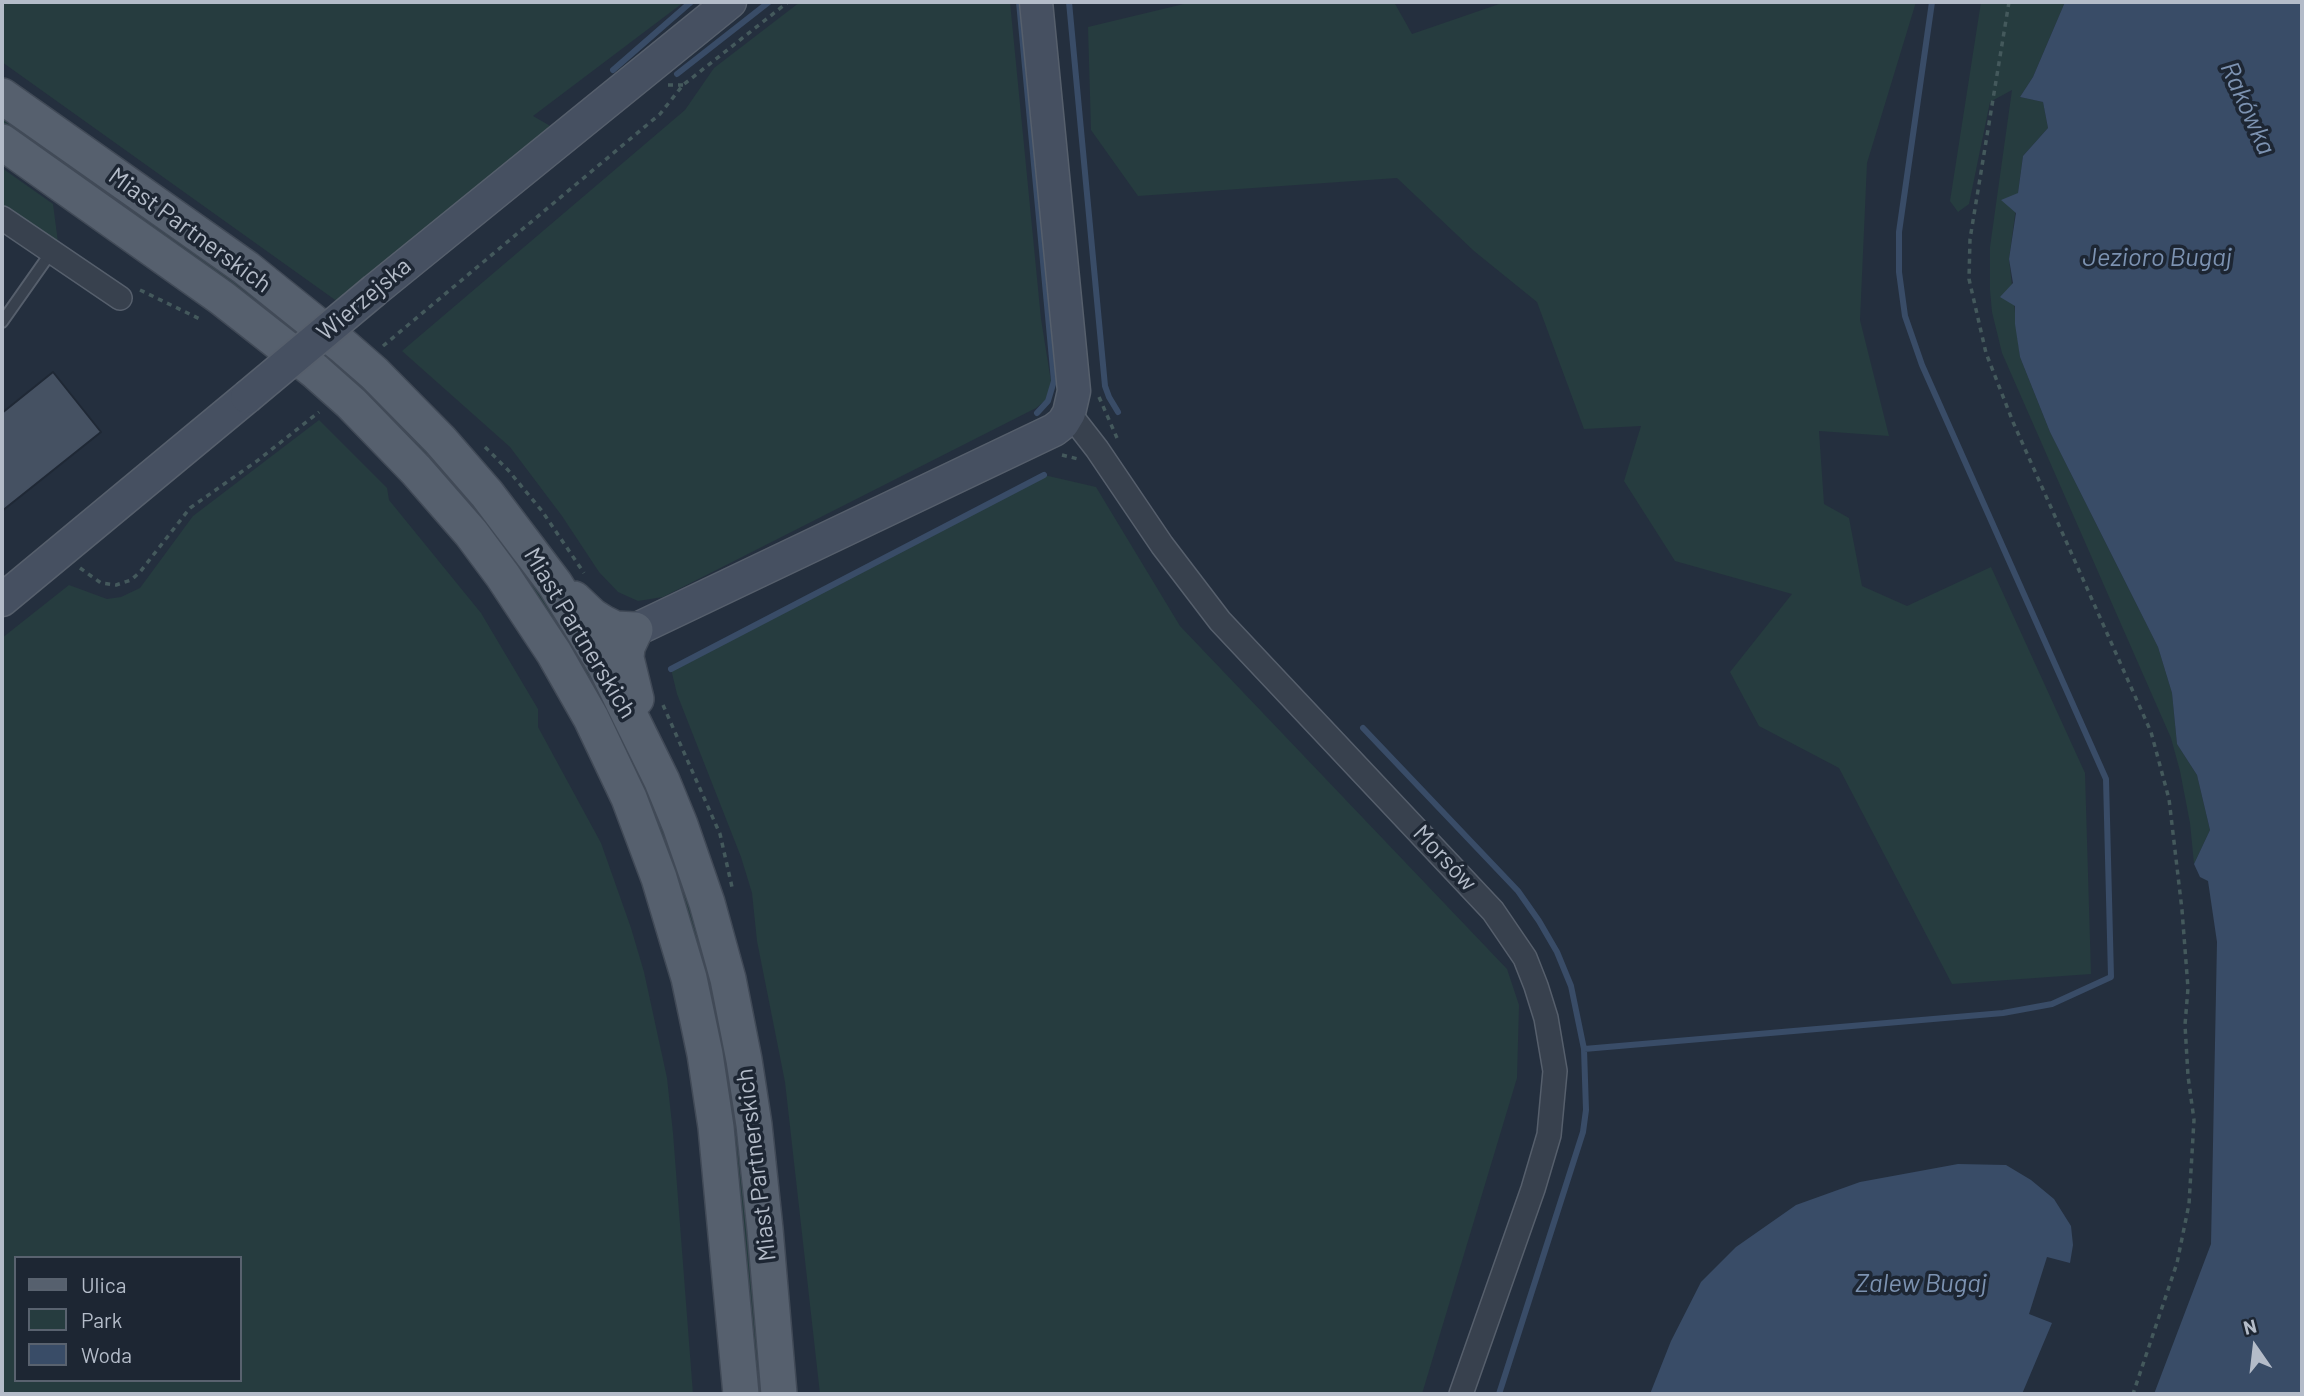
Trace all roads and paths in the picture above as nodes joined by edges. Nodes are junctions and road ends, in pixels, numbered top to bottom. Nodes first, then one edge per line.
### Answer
1 (730, 2) edge
2 (788, 2) edge
3 (1036, 2) edge
4 (2009, 2) edge
5 (2, 96) edge
6 (2, 142) edge
7 (2, 218) edge
8 (52, 251) junction
9 (120, 298) joint
10 (2, 322) edge
11 (212, 326) dead end
12 (382, 347) dead end
13 (320, 410) dead end
14 (1069, 413) junction
15 (508, 470) dead end
16 (79, 567) dead end
17 (571, 582) junction
18 (2, 600) edge
19 (635, 630) junction
20 (643, 740) junction
21 (741, 1394) edge
22 (779, 1394) edge
23 (1461, 1394) edge
24 (2133, 1394) edge

1 - 18 street, Wierzejska, bridge
2 - 12 path
3 - 14 street
4 - 24 path
5 - 17 main road, Miast Partnerskich
6 - 21 main road, Miast Partnerskich
7 - 8 street
8 - 9 street
8 - 10 lane
9 - 11 path
13 - 16 path
14 - 19 street
14 - 23 street, Morsów
15 - 17 path
17 - 19 main road
17 - 20 main road, Miast Partnerskich
19 - 20 main road
20 - 22 main road, Miast Partnerskich

